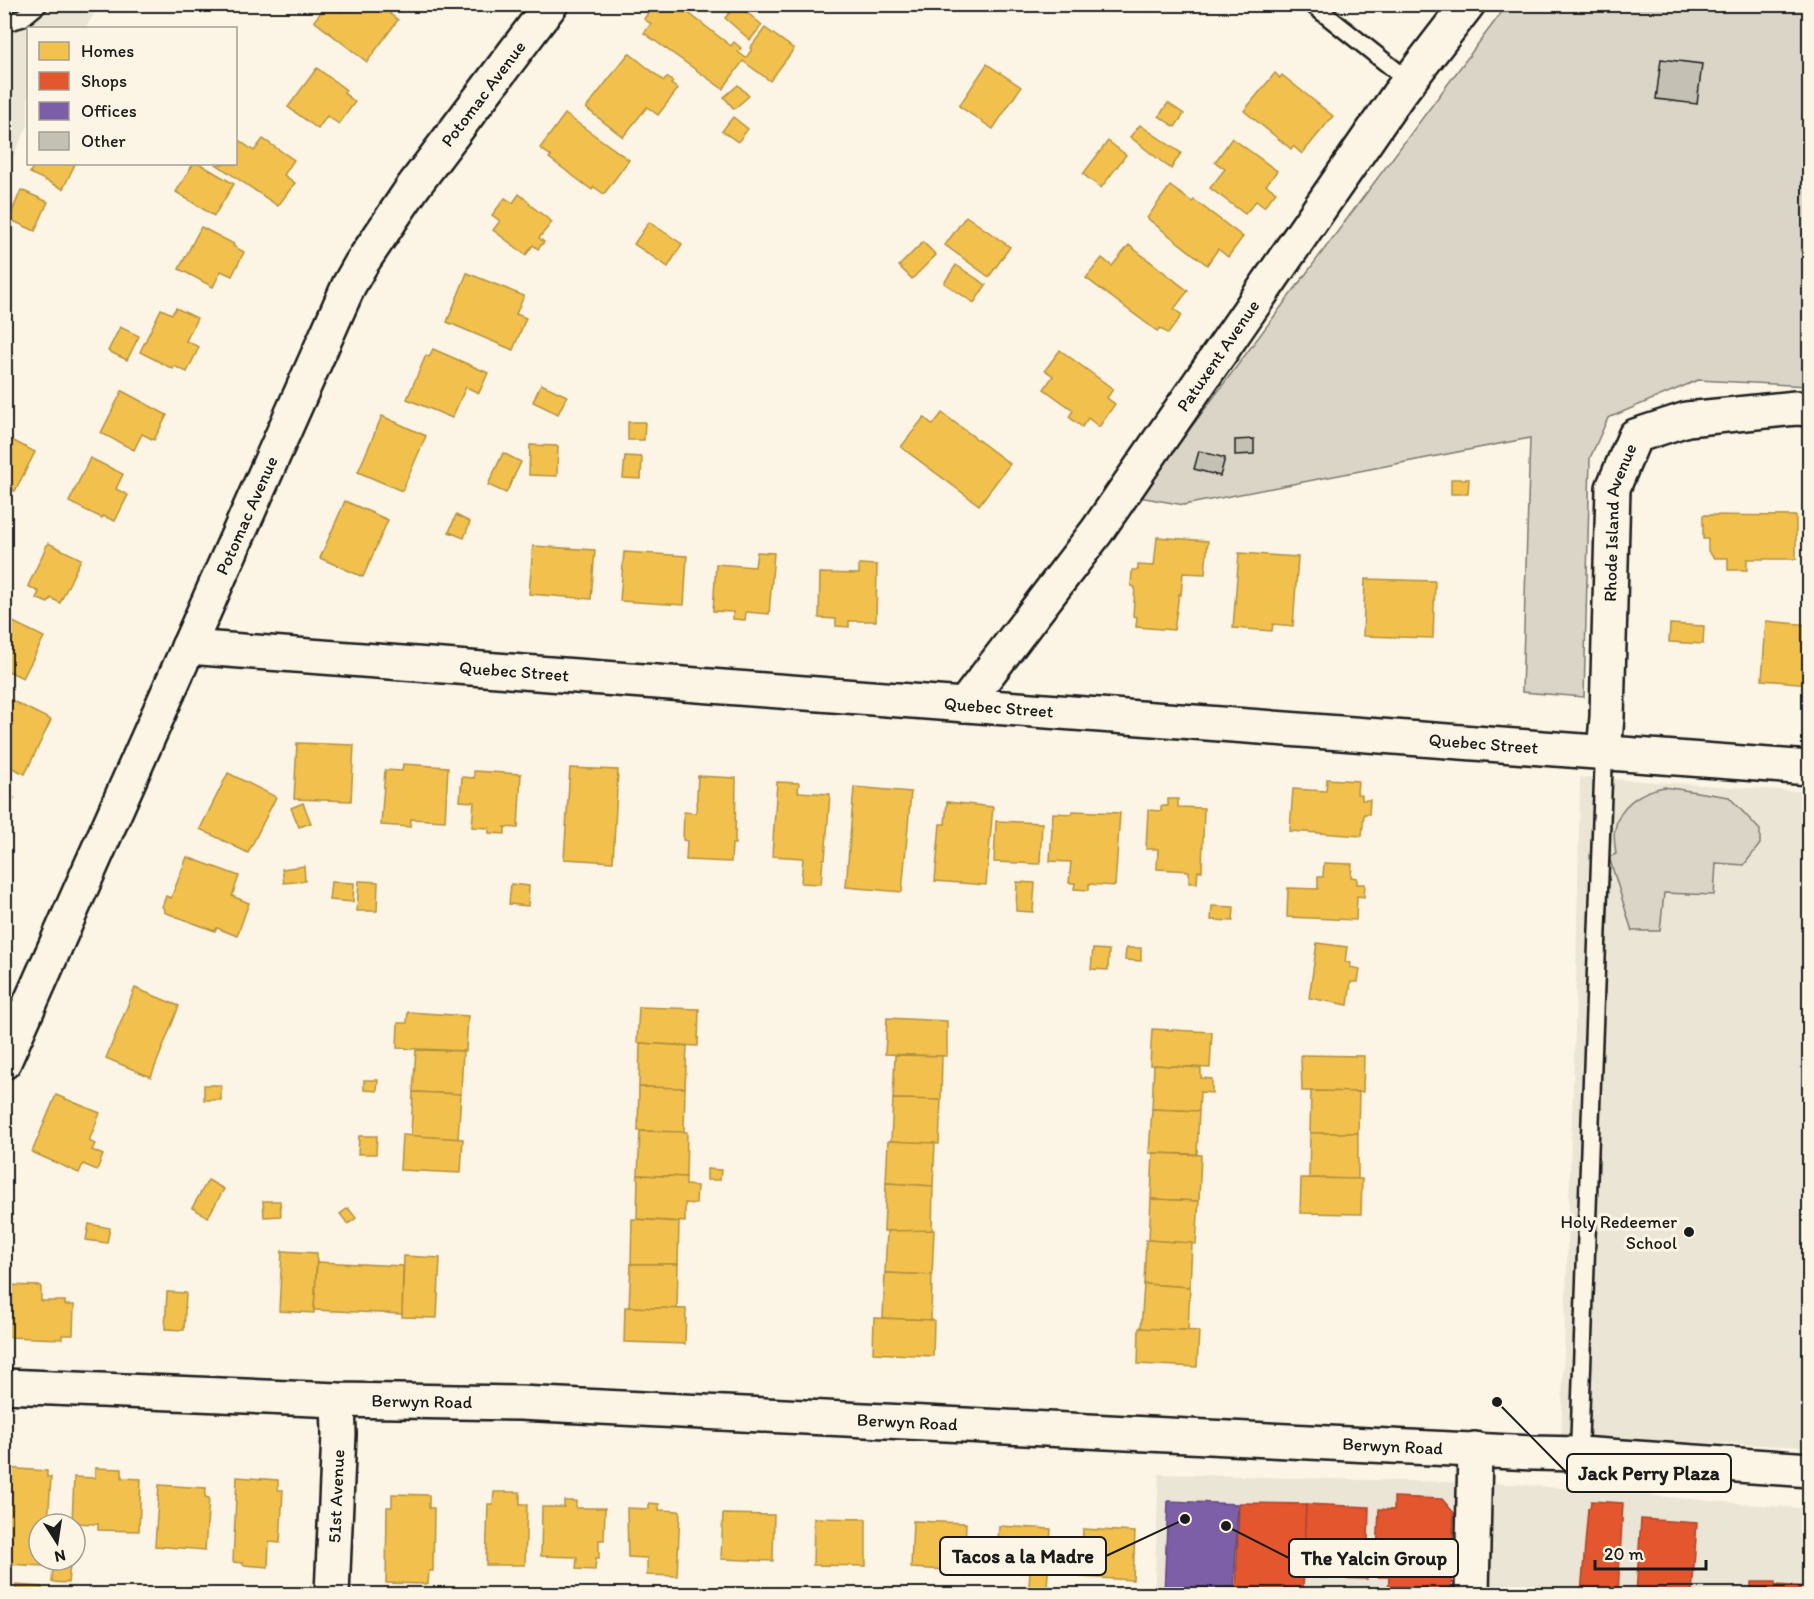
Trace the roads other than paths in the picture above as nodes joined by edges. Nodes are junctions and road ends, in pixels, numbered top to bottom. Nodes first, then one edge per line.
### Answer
1 (39, 4) edge
2 (551, 4) edge
3 (1312, 4) edge
4 (1467, 4) edge
5 (4, 23) edge
6 (1409, 81) junction
7 (1809, 409) edge
8 (188, 647) junction
9 (964, 705) junction
10 (1604, 753) junction
11 (1809, 768) edge
12 (4, 1062) edge
13 (4, 1386) edge
14 (338, 1400) junction
15 (1474, 1449) junction
16 (1579, 1454) junction
17 (1809, 1470) edge
18 (332, 1594) edge
19 (1472, 1594) edge

1 - 5 lane
2 - 8 street, Potomac Avenue
3 - 6 lane
4 - 6 street, Patuxent Avenue
6 - 9 street, Patuxent Avenue
7 - 10 street, Rhode Island Avenue
8 - 9 street, Quebec Street
8 - 12 street, Potomac Avenue
9 - 10 street, Quebec Street
10 - 11 street, Quebec Street
10 - 16 lane
13 - 14 street, Berwyn Road
14 - 15 street, Berwyn Road
14 - 18 street, 51st Avenue
15 - 16 street, Berwyn Road
15 - 19 street
16 - 17 street, Berwyn Road

